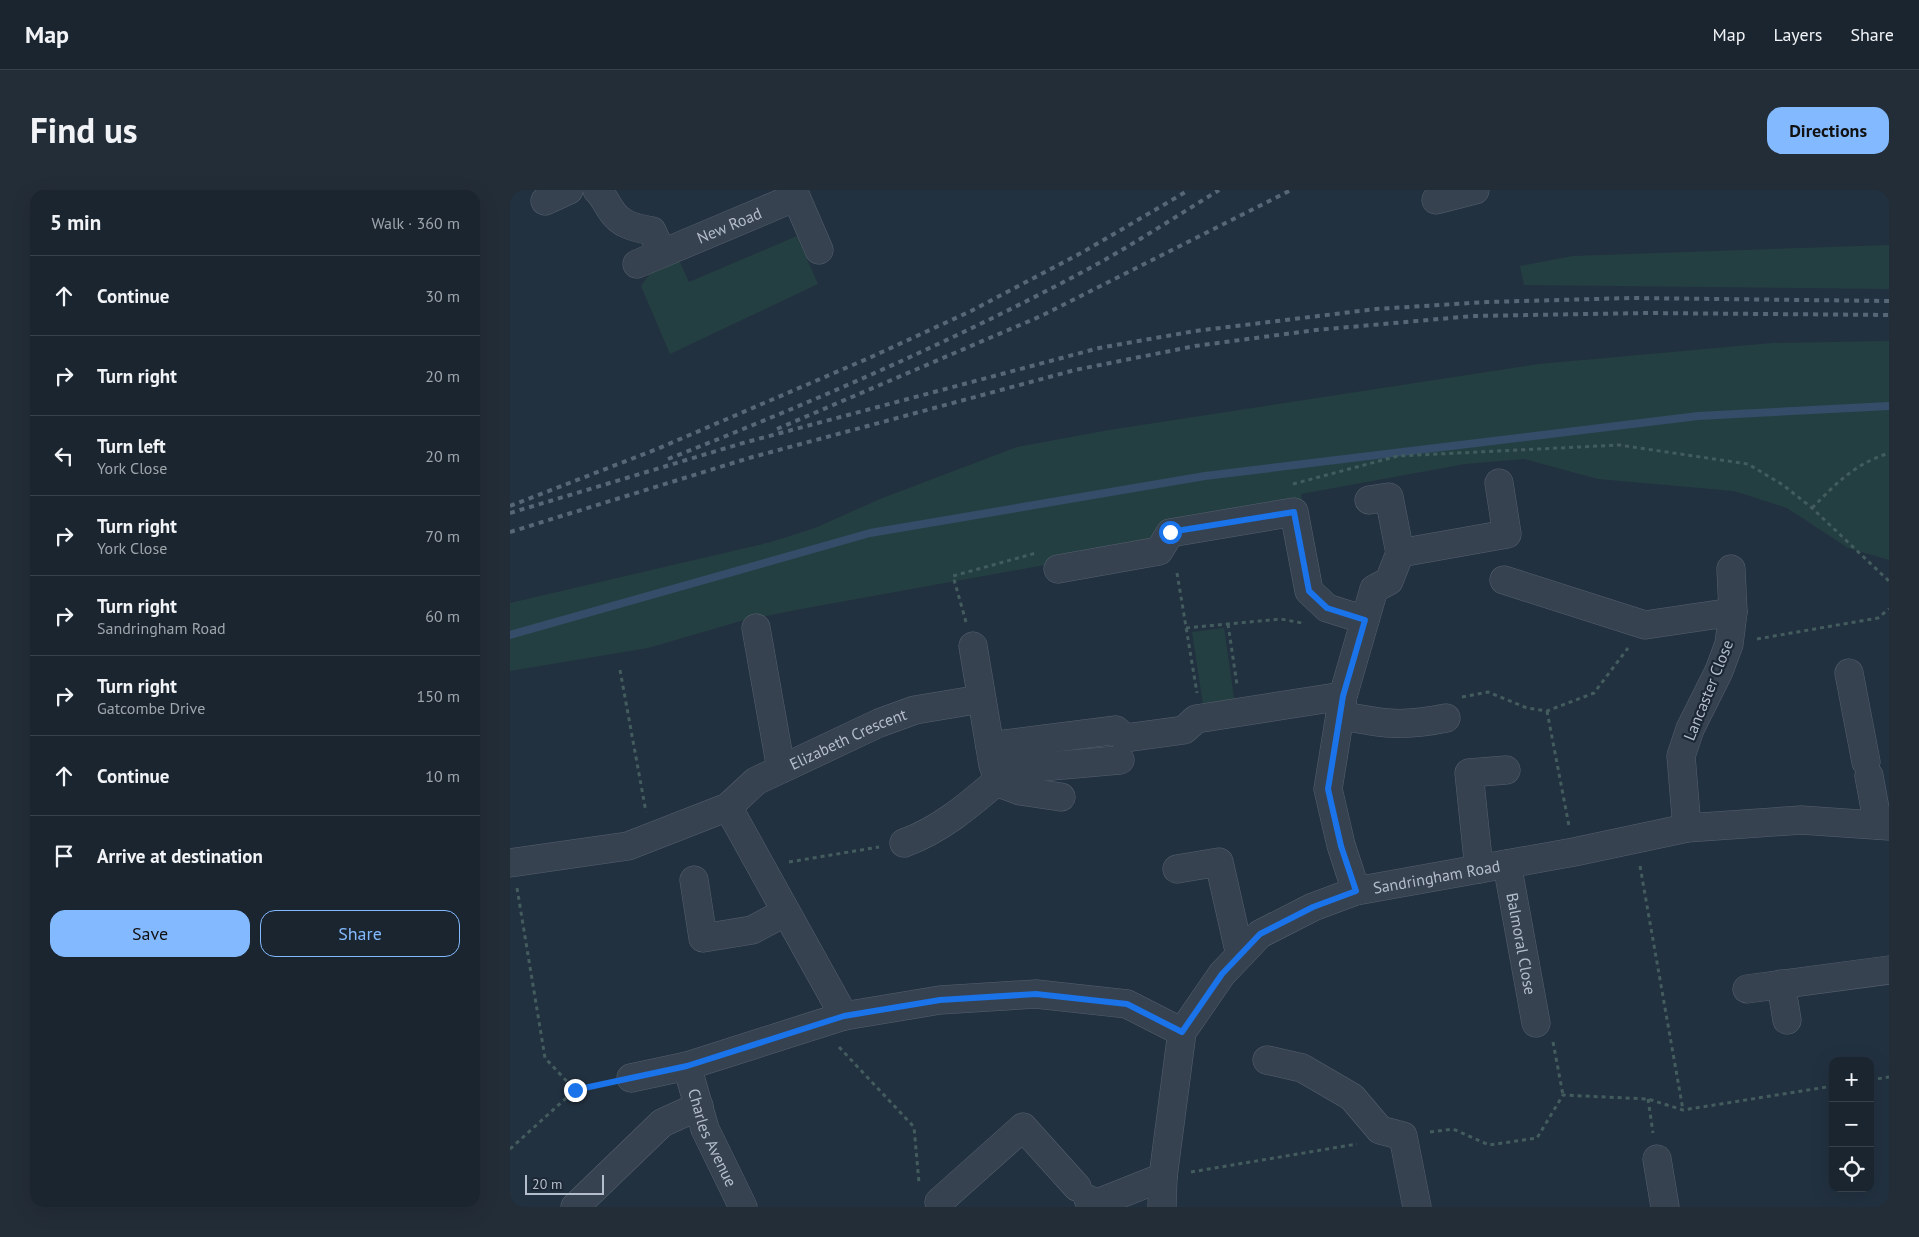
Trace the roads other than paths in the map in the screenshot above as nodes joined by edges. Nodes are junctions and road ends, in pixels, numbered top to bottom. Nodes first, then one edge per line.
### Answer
1 (597, 190) edge
2 (1475, 190) edge
3 (794, 194) edge
4 (1436, 200) dead end
5 (657, 242) junction
6 (819, 250) dead end
7 (637, 264) dead end
8 (1499, 483) dead end
9 (1369, 500) dead end
10 (1400, 553) junction
11 (1058, 569) dead end
12 (1731, 569) dead end
13 (1504, 580) dead end
14 (1733, 612) junction
15 (1365, 620) junction
16 (756, 628) dead end
17 (973, 646) dead end
18 (1849, 673) dead end
19 (981, 699) junction
20 (1341, 706) junction
21 (1454, 707) road end
22 (1120, 760) dead end
23 (781, 769) junction
24 (1506, 770) dead end
25 (995, 774) junction
26 (1061, 798) dead end
27 (728, 807) junction
28 (1883, 825) edge
29 (1687, 828) junction
30 (904, 843) road end
31 (511, 863) edge
32 (1507, 864) junction
33 (1177, 869) dead end
34 (1478, 870) junction
35 (694, 880) dead end
36 (1356, 891) junction
37 (786, 912) junction
38 (1240, 955) junction
39 (1889, 970) edge
40 (1781, 984) junction
41 (1747, 989) dead end
42 (844, 1016) junction
43 (1787, 1020) dead end
44 (1536, 1023) road end
45 (1182, 1032) junction
46 (1267, 1060) dead end
47 (687, 1066) junction
48 (631, 1078) road end
49 (699, 1106) junction
50 (1657, 1159) road end
51 (1163, 1177) junction
52 (929, 1194) road end
53 (575, 1207) edge
54 (743, 1207) edge
55 (1162, 1207) edge
56 (1417, 1207) edge
57 (1665, 1207) edge

1 - 5 street
2 - 4 street
3 - 5 street, New Road
3 - 6 street, New Road
5 - 7 street, New Road
8 - 10 street
9 - 10 street
10 - 15 street
11 - 15 street
12 - 14 street, Lancaster Close
13 - 14 street, Lancaster Close
14 - 29 street, Lancaster Close
15 - 20 street
16 - 23 street
17 - 19 street
18 - 28 street
19 - 23 street, Elizabeth Crescent
19 - 25 street
20 - 21 street
20 - 25 street
20 - 36 street
22 - 25 street
23 - 27 street, Elizabeth Crescent
24 - 34 street
25 - 26 street
25 - 30 street
27 - 31 street, Elizabeth Crescent
27 - 37 street
28 - 29 street, Sandringham Road
29 - 32 street, Sandringham Road
32 - 34 street, Sandringham Road
32 - 44 street, Balmoral Close
33 - 38 street
34 - 36 street, Sandringham Road
35 - 37 street
36 - 38 street, Sandringham Road
37 - 42 street
38 - 45 street, Sandringham Road
39 - 40 street
40 - 41 street
40 - 43 street
42 - 45 street
42 - 47 street
45 - 51 street, Sandringham Road
46 - 56 street
47 - 48 street
47 - 49 street, Charles Avenue
49 - 53 street
49 - 54 street, Charles Avenue
50 - 57 street
51 - 52 street
51 - 55 street, Sandringham Road

